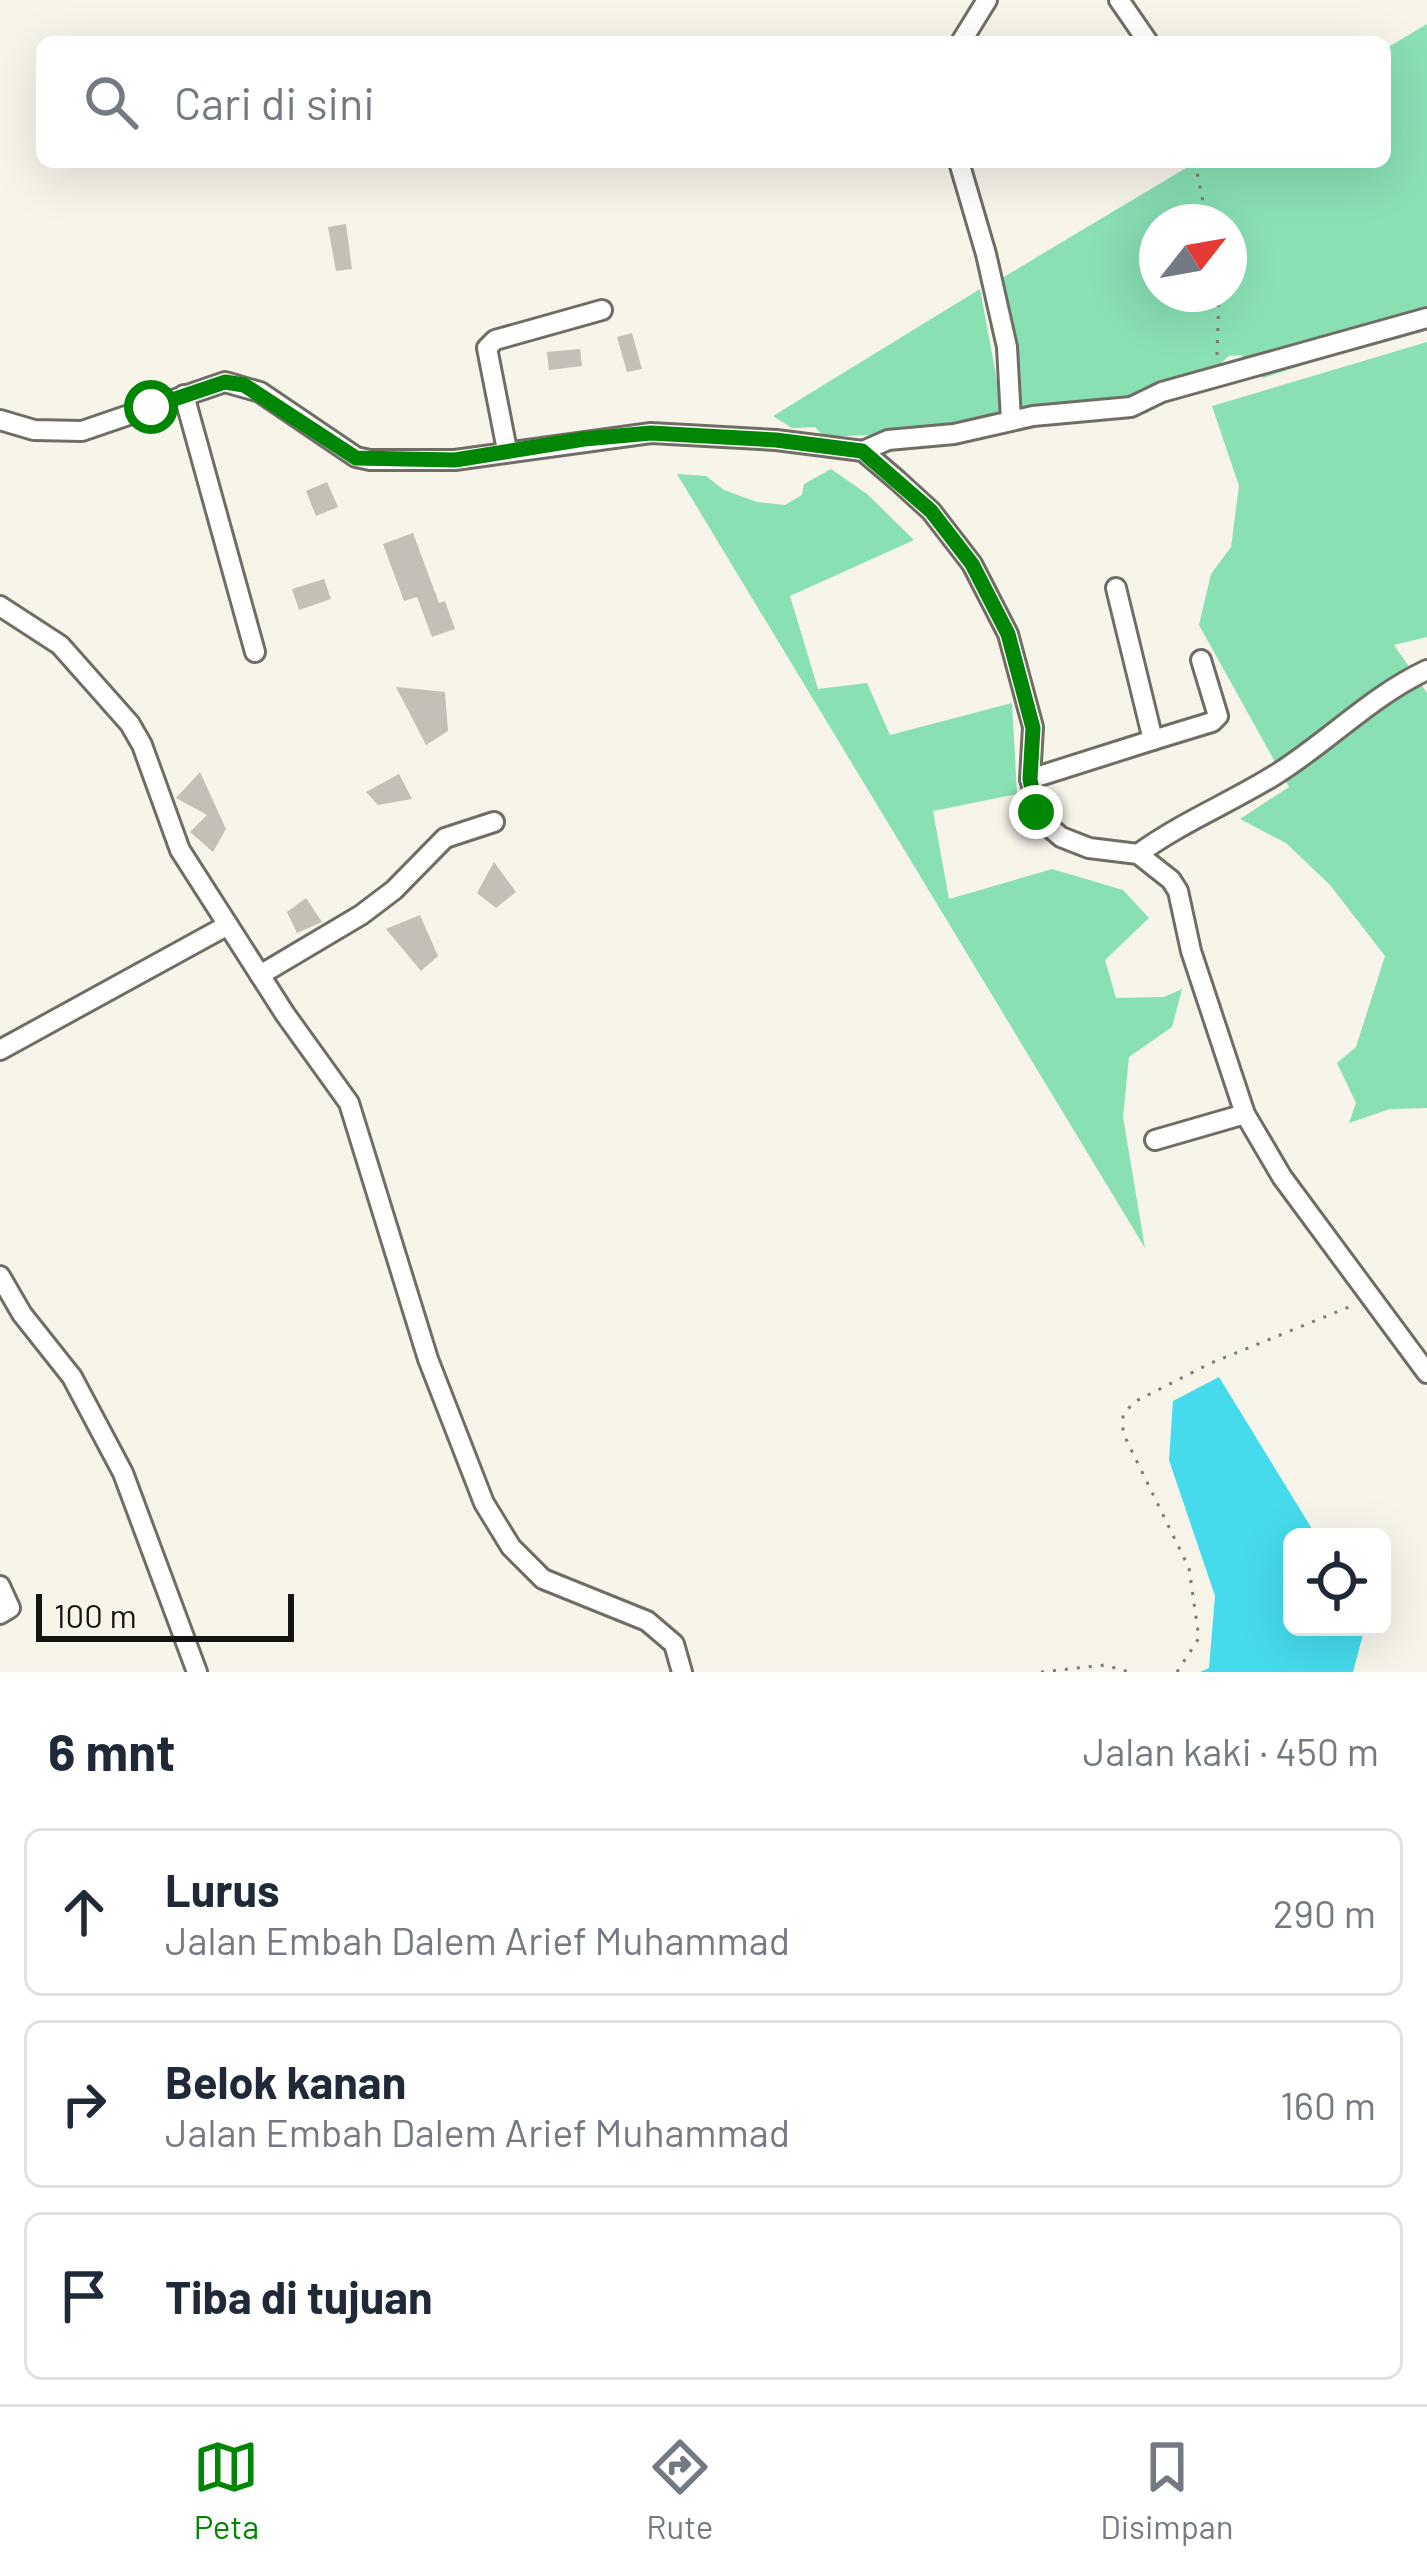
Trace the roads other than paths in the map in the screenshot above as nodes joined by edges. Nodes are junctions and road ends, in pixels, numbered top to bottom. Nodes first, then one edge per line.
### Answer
1 (987, 0) edge
2 (1119, 0) edge
3 (966, 36) edge
4 (1144, 36) edge
5 (961, 168) edge
6 (602, 310) dead end
7 (1427, 318) edge
8 (184, 395) junction
9 (0, 401) edge
10 (1011, 420) junction
11 (6, 423) edge
12 (507, 450) junction
13 (862, 451) junction
14 (1117, 588) dead end
15 (0, 606) edge
16 (255, 652) dead end
17 (1202, 660) dead end
18 (1427, 670) edge
19 (1153, 740) junction
20 (1030, 779) junction
21 (494, 822) dead end
22 (1138, 854) junction
23 (228, 925) junction
24 (260, 975) junction
25 (0, 1050) edge
26 (1245, 1114) junction
27 (1155, 1140) dead end
28 (0, 1276) edge
29 (1427, 1373) edge
30 (0, 1586) edge
31 (0, 1614) edge
32 (197, 1672) edge
33 (682, 1672) edge

1 - 3 street
2 - 4 street
5 - 10 street
6 - 12 street
7 - 10 street
8 - 11 street
8 - 12 street
8 - 16 street
9 - 11 street
10 - 13 street
12 - 13 street
13 - 20 street
14 - 19 street
15 - 23 street
17 - 19 street
18 - 22 street
19 - 20 street
20 - 22 street
21 - 24 street
22 - 26 street
23 - 24 street
23 - 25 street
24 - 33 street
26 - 27 street
26 - 29 street
28 - 32 street
30 - 31 street

